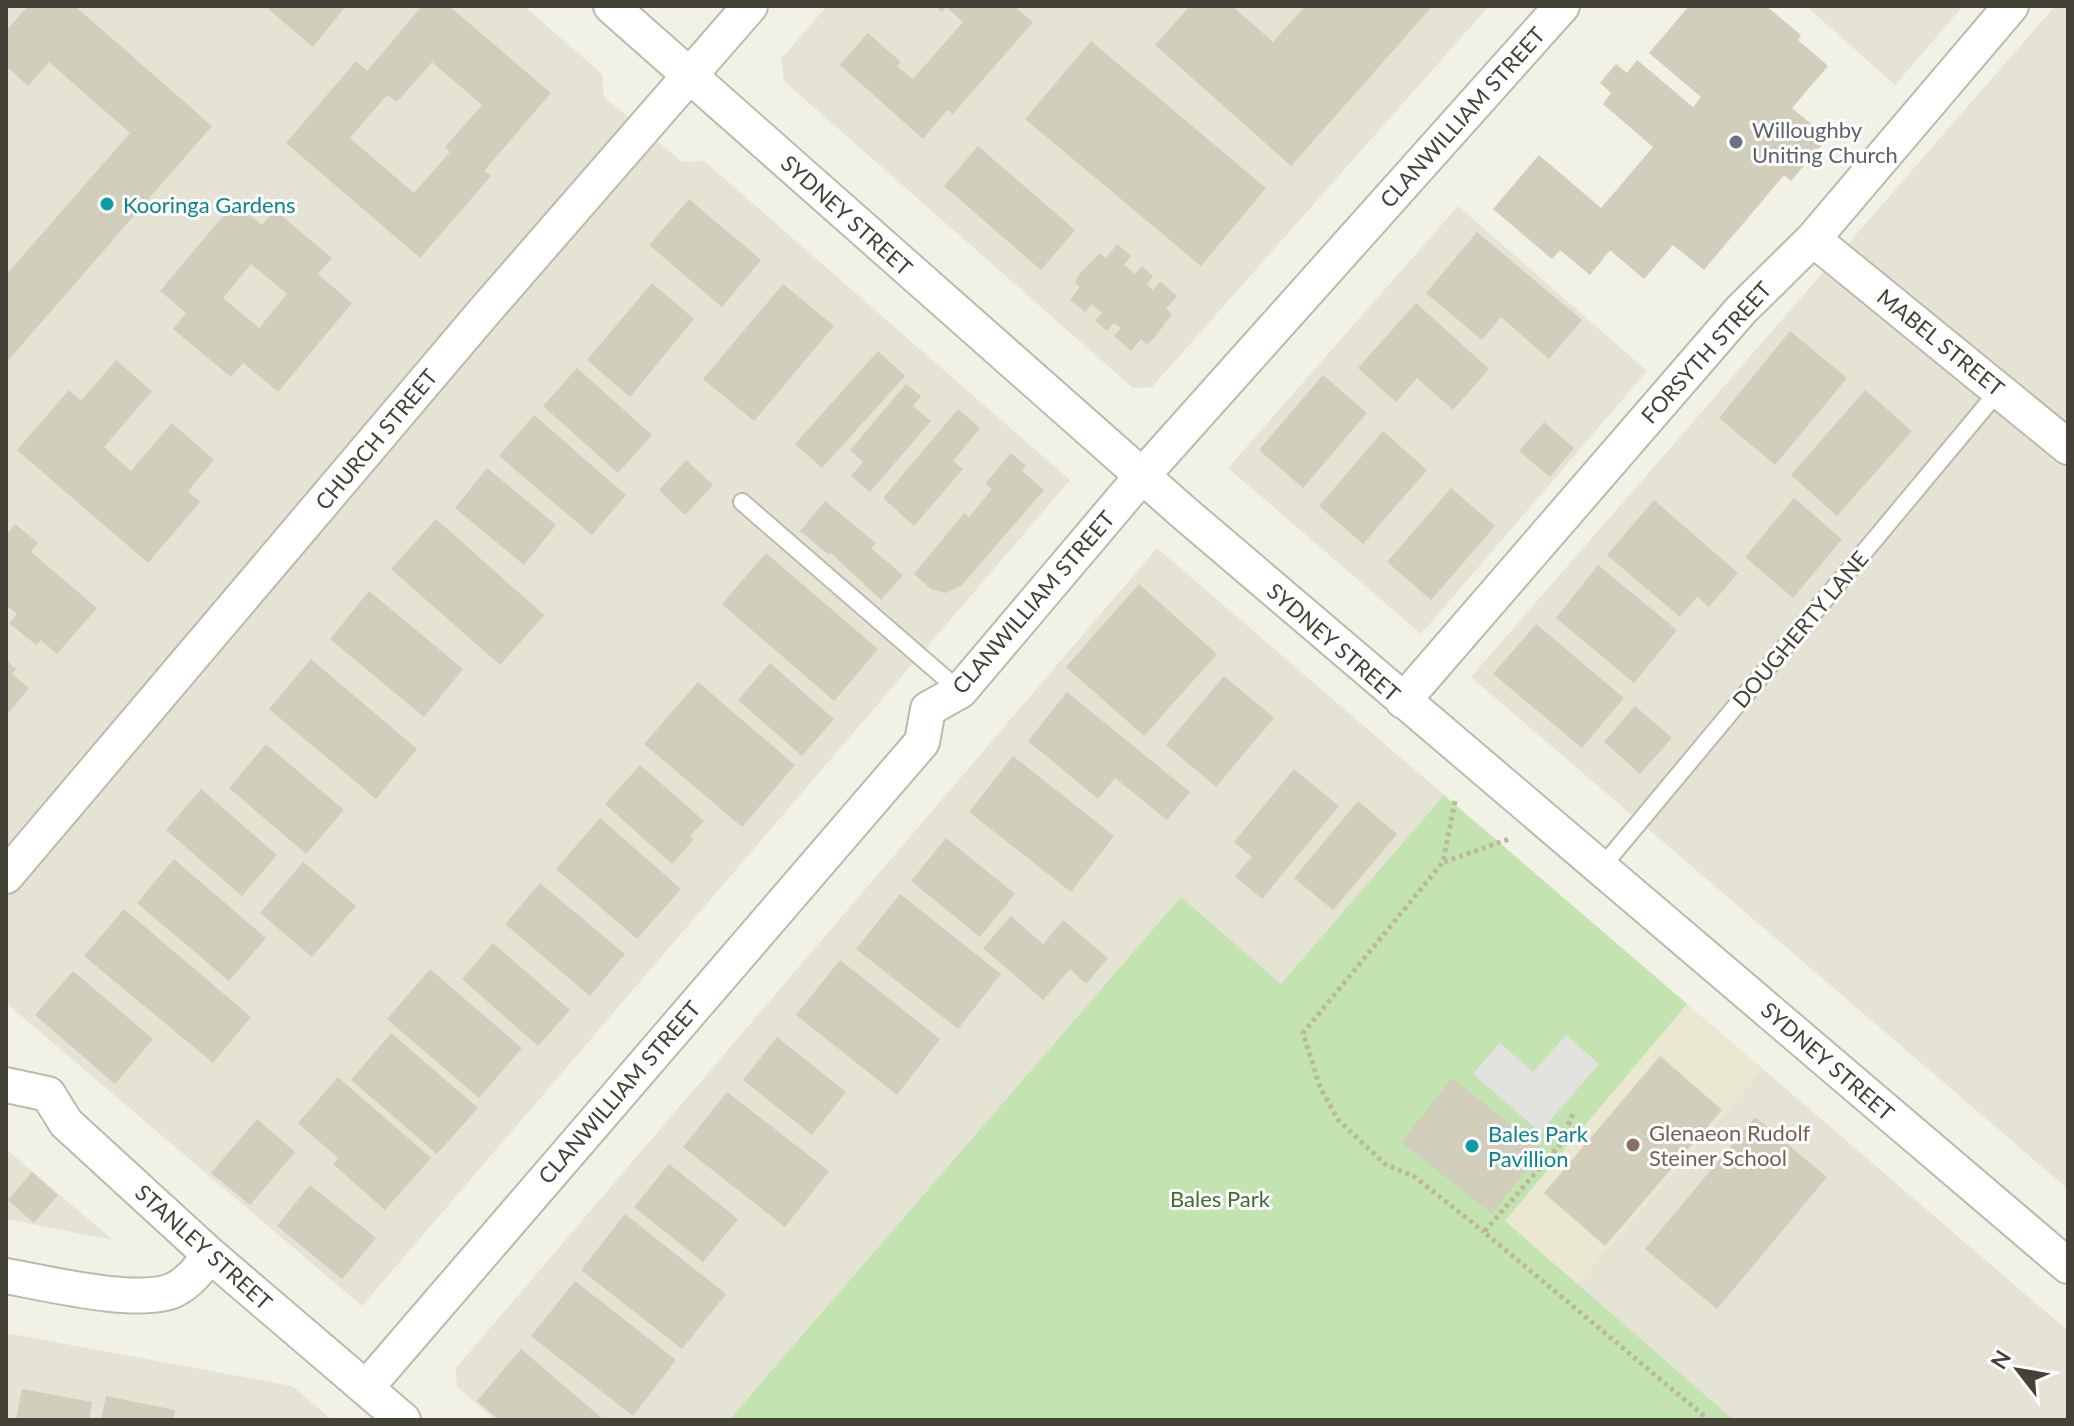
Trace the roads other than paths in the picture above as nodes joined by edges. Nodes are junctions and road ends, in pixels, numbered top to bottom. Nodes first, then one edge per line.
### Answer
1 (611, 6) edge
2 (750, 6) edge
3 (1562, 6) edge
4 (2011, 6) edge
5 (689, 75) junction
6 (1813, 239) junction
7 (2000, 389) junction
8 (2068, 447) edge
9 (1142, 476) junction
10 (742, 502) dead end
11 (960, 691) junction
12 (1403, 701) junction
13 (1601, 868) junction
14 (6, 876) edge
15 (6, 1085) edge
16 (210, 1255) junction
17 (2068, 1266) edge
18 (6, 1276) edge
19 (366, 1388) junction
20 (403, 1420) edge

1 - 5 street, SYDNEY STREET
2 - 5 street, CHURCH STREET
3 - 9 street, CLANWILLIAM STREET
4 - 6 street, FORSYTH STREET
5 - 9 street, SYDNEY STREET
5 - 14 street, CHURCH STREET
6 - 7 street, MABEL STREET
6 - 12 street, FORSYTH STREET
7 - 8 street, MABEL STREET
7 - 13 lane, DOUGHERTY LANE
9 - 11 street, CLANWILLIAM STREET
9 - 12 street, SYDNEY STREET
10 - 11 lane
11 - 19 street, CLANWILLIAM STREET
12 - 13 street, SYDNEY STREET
13 - 17 street, SYDNEY STREET
15 - 16 street, STANLEY STREET
16 - 18 street
16 - 19 street, STANLEY STREET
19 - 20 street, STANLEY STREET

